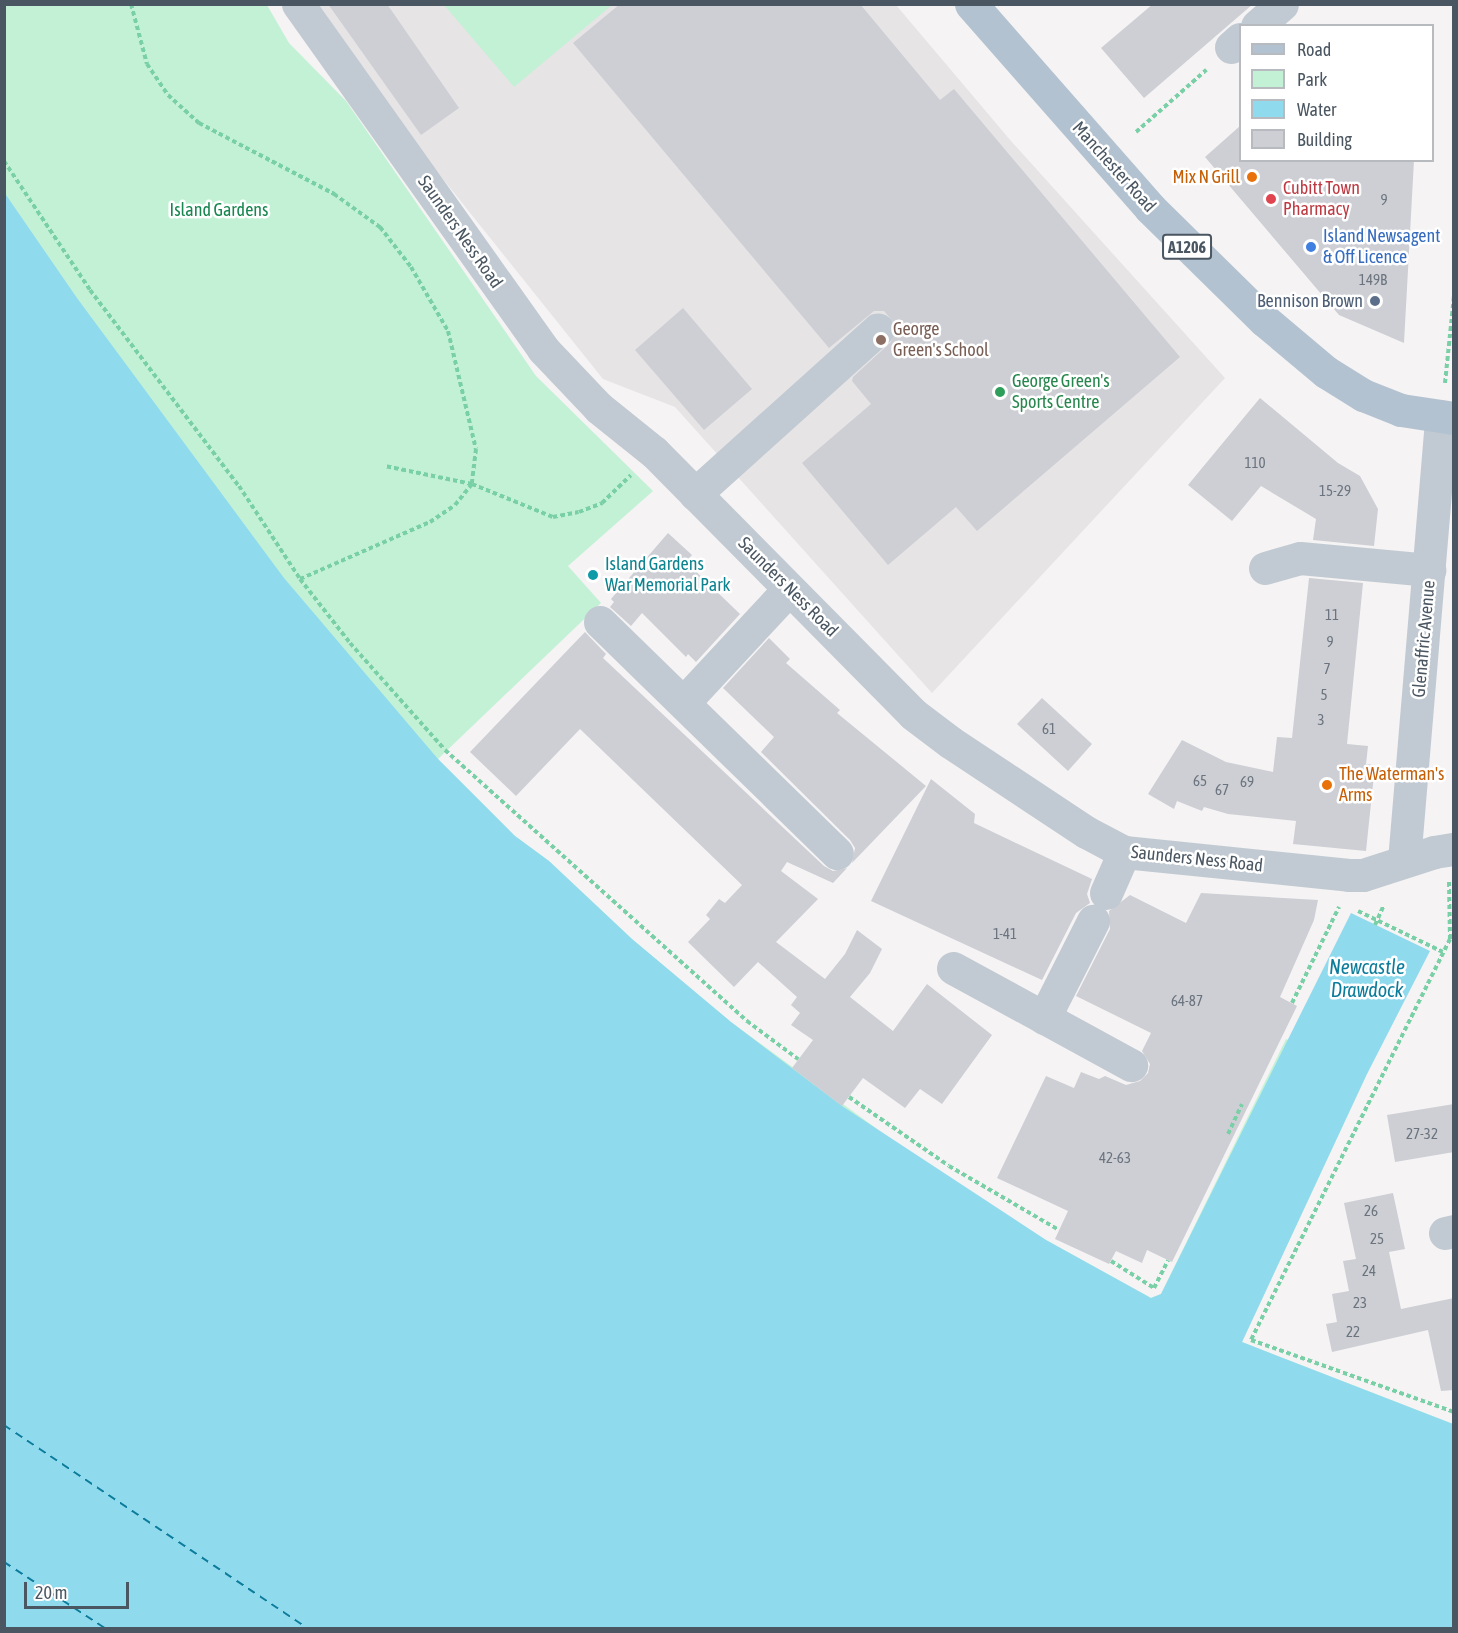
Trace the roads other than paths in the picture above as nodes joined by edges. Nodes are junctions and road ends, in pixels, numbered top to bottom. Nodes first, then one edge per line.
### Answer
1 (298, 4) edge
2 (970, 4) edge
3 (1282, 4) edge
4 (1259, 24) edge
5 (878, 329) dead end
6 (1447, 417) edge
7 (695, 494) junction
8 (1265, 568) dead end
9 (1430, 570) junction
10 (789, 589) junction
11 (600, 622) dead end
12 (684, 702) junction
13 (1451, 849) edge
14 (1124, 852) junction
15 (837, 853) dead end
16 (1404, 861) junction
17 (953, 968) dead end
18 (1044, 1018) junction
19 (1131, 1065) dead end

1 - 7 street, Saunders Ness Road
2 - 6 main road, Manchester Road / A1206
3 - 4 street
5 - 7 street
6 - 9 street, Glenaffric Avenue
7 - 10 street, Saunders Ness Road
8 - 9 street
9 - 16 street, Glenaffric Avenue
10 - 12 street
10 - 14 street, Saunders Ness Road
11 - 12 street
12 - 15 street
13 - 16 street, Saunders Ness Road
14 - 16 street, Saunders Ness Road
14 - 18 street
17 - 18 street
18 - 19 street

